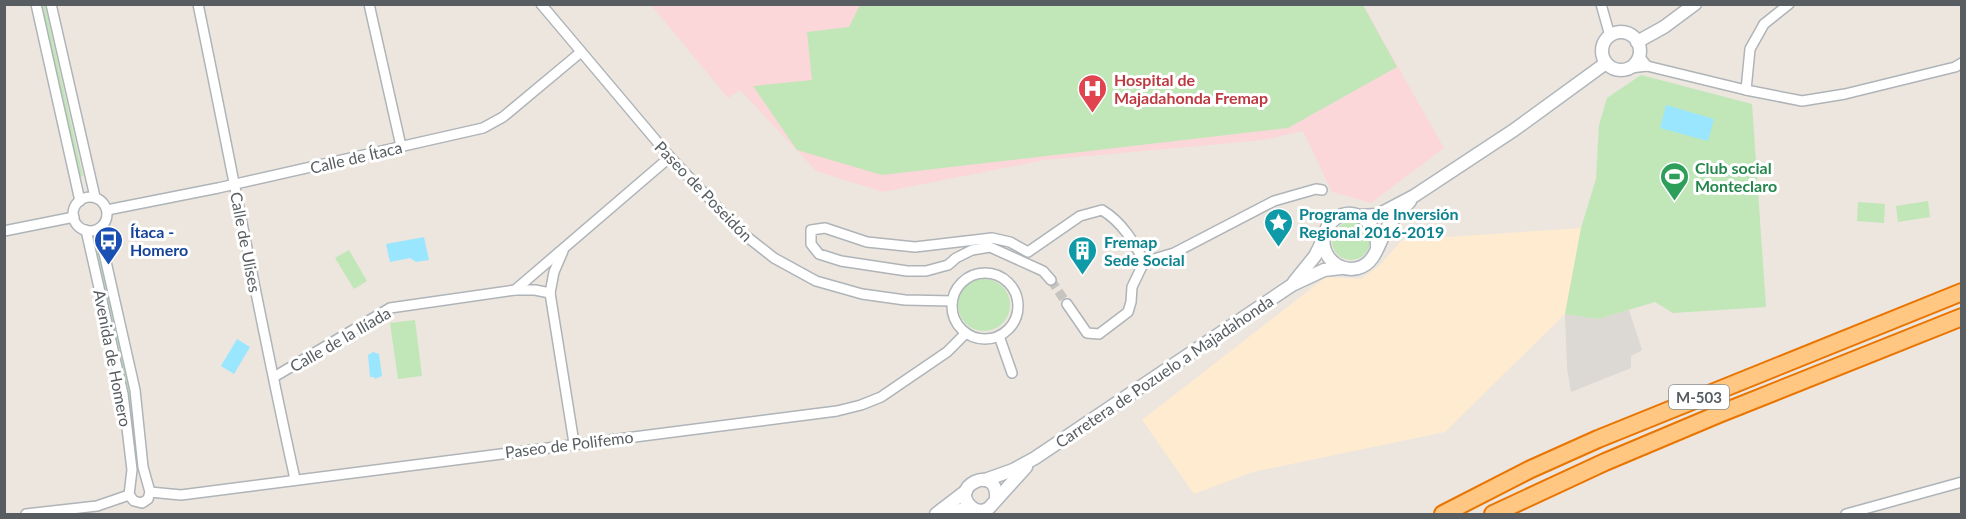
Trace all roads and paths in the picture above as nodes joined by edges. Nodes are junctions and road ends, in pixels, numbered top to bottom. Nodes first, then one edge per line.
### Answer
1 (36, 4) edge
2 (51, 4) edge
3 (198, 4) edge
4 (369, 4) edge
5 (541, 4) edge
6 (1601, 4) edge
7 (1695, 4) edge
8 (1789, 4) edge
9 (1610, 36) junction
10 (1637, 42) junction
11 (580, 52) junction
12 (1643, 61) junction
13 (1606, 63) junction
14 (1962, 63) edge
15 (1746, 90) junction
16 (401, 146) junction
17 (670, 157) junction
18 (234, 184) junction
19 (1322, 190) dead end
20 (1414, 196) junction
21 (94, 197) junction
22 (80, 201) junction
23 (107, 210) junction
24 (1358, 216) junction
25 (74, 217) junction
26 (100, 228) junction
27 (86, 230) junction
28 (4, 231) edge
29 (1323, 239) junction
30 (564, 249) junction
31 (1377, 249) junction
32 (1028, 252) junction
33 (1144, 262) junction
34 (1341, 268) junction
35 (1043, 271) junction
36 (1051, 280) tunnel mouth
37 (1292, 285) junction
38 (515, 290) junction
39 (550, 292) junction
40 (1962, 292) edge
41 (952, 301) junction
42 (1067, 304) tunnel mouth
43 (1962, 317) edge
44 (966, 333) junction
45 (999, 336) junction
46 (1012, 373) dead end
47 (274, 377) junction
48 (574, 443) junction
49 (1035, 458) junction
50 (295, 479) junction
51 (985, 480) junction
52 (1962, 482) edge
53 (148, 488) junction
54 (130, 490) junction
55 (966, 491) junction
56 (996, 499) junction
57 (96, 510) edge
58 (977, 511) edge
59 (26, 514) edge
60 (936, 514) edge
61 (951, 514) edge
62 (1443, 514) edge
63 (1495, 514) edge
64 (1846, 514) edge

1 - 22 street
2 - 21 street
3 - 18 street, Calle de Ulises
4 - 16 street
5 - 11 street, Paseo de Poseidón
6 - 9 street
7 - 10 street
8 - 15 street
9 - 10 street
9 - 13 street
10 - 12 street
11 - 16 street, Calle de Ítaca
11 - 17 street, Paseo de Poseidón
12 - 13 street
12 - 15 street
13 - 20 street
14 - 15 street
16 - 18 street, Calle de Ítaca
17 - 30 street
17 - 41 street, Paseo de Poseidón
18 - 23 street, Calle de Ítaca
18 - 47 street, Calle de Ulises
19 - 33 street
20 - 24 street
20 - 31 street
21 - 22 street
21 - 23 street
22 - 25 street
23 - 26 street
24 - 29 street
24 - 31 street
25 - 27 street
25 - 28 street
26 - 27 street
26 - 53 street, Avenida de Homero
27 - 54 street, Avenida de Homero
29 - 34 street
29 - 37 street, Carretera de Pozuelo a Majadahonda
30 - 38 street
30 - 39 street
31 - 34 street
32 - 33 street
32 - 35 street
32 - 35 street
33 - 42 street
34 - 37 street, Carretera de Pozuelo a Majadahonda
35 - 36 street
37 - 49 street, Carretera de Pozuelo a Majadahonda
38 - 39 street, Calle de la Ilíada
38 - 47 street, Calle de la Ilíada
39 - 48 street
40 - 62 highway, M-503
41 - 44 street
41 - 45 street
43 - 63 highway, M-503
44 - 45 street
44 - 48 street, Paseo de Polifemo
45 - 46 street
47 - 50 street, Calle de Ulises
48 - 50 street, Paseo de Polifemo
49 - 51 street, Carretera de Pozuelo a Majadahonda
49 - 56 street, Carretera de Pozuelo a Majadahonda
50 - 53 street, Paseo de Polifemo
51 - 55 street
51 - 56 street
52 - 64 street
53 - 54 street
53 - 54 street
54 - 57 street
55 - 58 street
55 - 60 street
56 - 58 street
57 - 59 street
58 - 61 street

